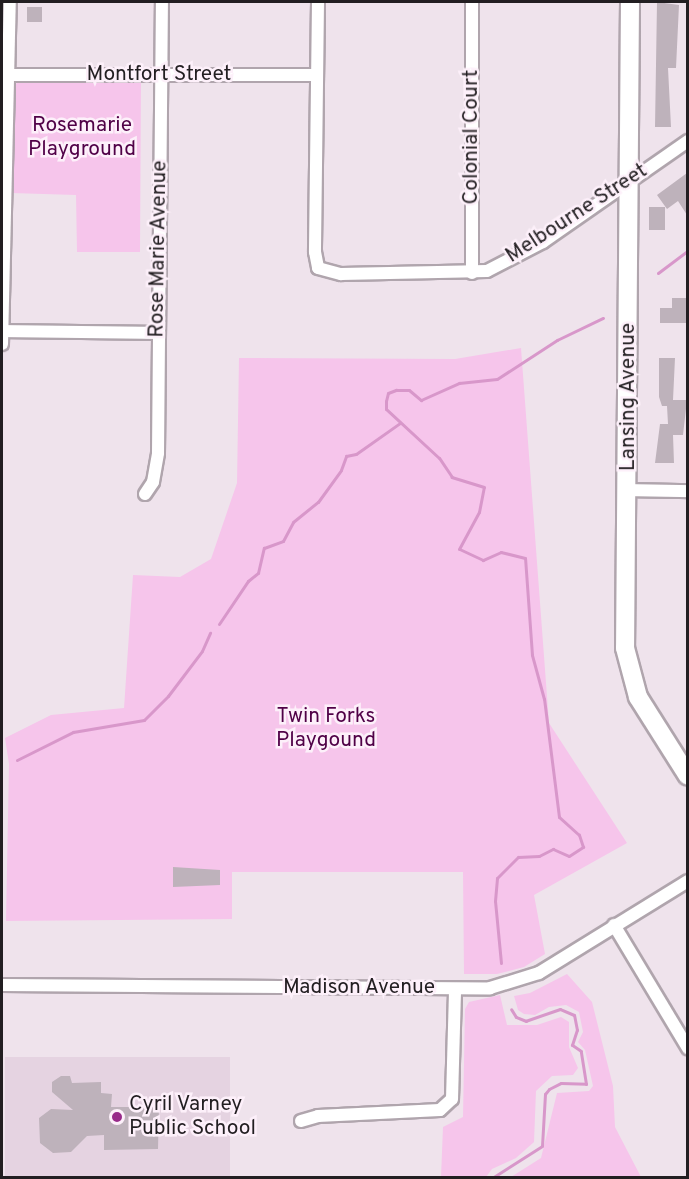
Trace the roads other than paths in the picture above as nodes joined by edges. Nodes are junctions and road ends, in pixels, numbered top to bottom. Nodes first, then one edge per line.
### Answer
1 (10, 2) edge
2 (162, 2) edge
3 (318, 2) edge
4 (472, 2) edge
5 (630, 2) edge
6 (6, 75) edge
7 (161, 75) junction
8 (316, 75) junction
9 (687, 141) edge
10 (629, 183) junction
11 (472, 273) junction
12 (3, 331) edge
13 (158, 333) junction
14 (2, 344) edge
15 (629, 490) junction
16 (687, 491) edge
17 (145, 494) dead end
18 (687, 776) edge
19 (687, 881) edge
20 (614, 925) junction
21 (2, 985) edge
22 (456, 989) junction
23 (687, 1048) edge
24 (302, 1121) dead end

1 - 6 street
2 - 7 street, Rose Marie Avenue
3 - 8 street
4 - 11 street, Colonial Court
5 - 10 street, Lansing Avenue
6 - 7 street, Montfort Street
6 - 12 street
7 - 8 street, Montfort Street
7 - 13 street, Rose Marie Avenue
8 - 11 street, Melbourne Street
9 - 10 street, Melbourne Street
10 - 11 street, Melbourne Street
10 - 15 street, Lansing Avenue
12 - 13 street
12 - 14 street
13 - 17 street, Rose Marie Avenue
15 - 16 street
15 - 18 street, Lansing Avenue
19 - 20 street, Madison Avenue
20 - 22 street, Madison Avenue
20 - 23 street
21 - 22 street, Madison Avenue
22 - 24 street

